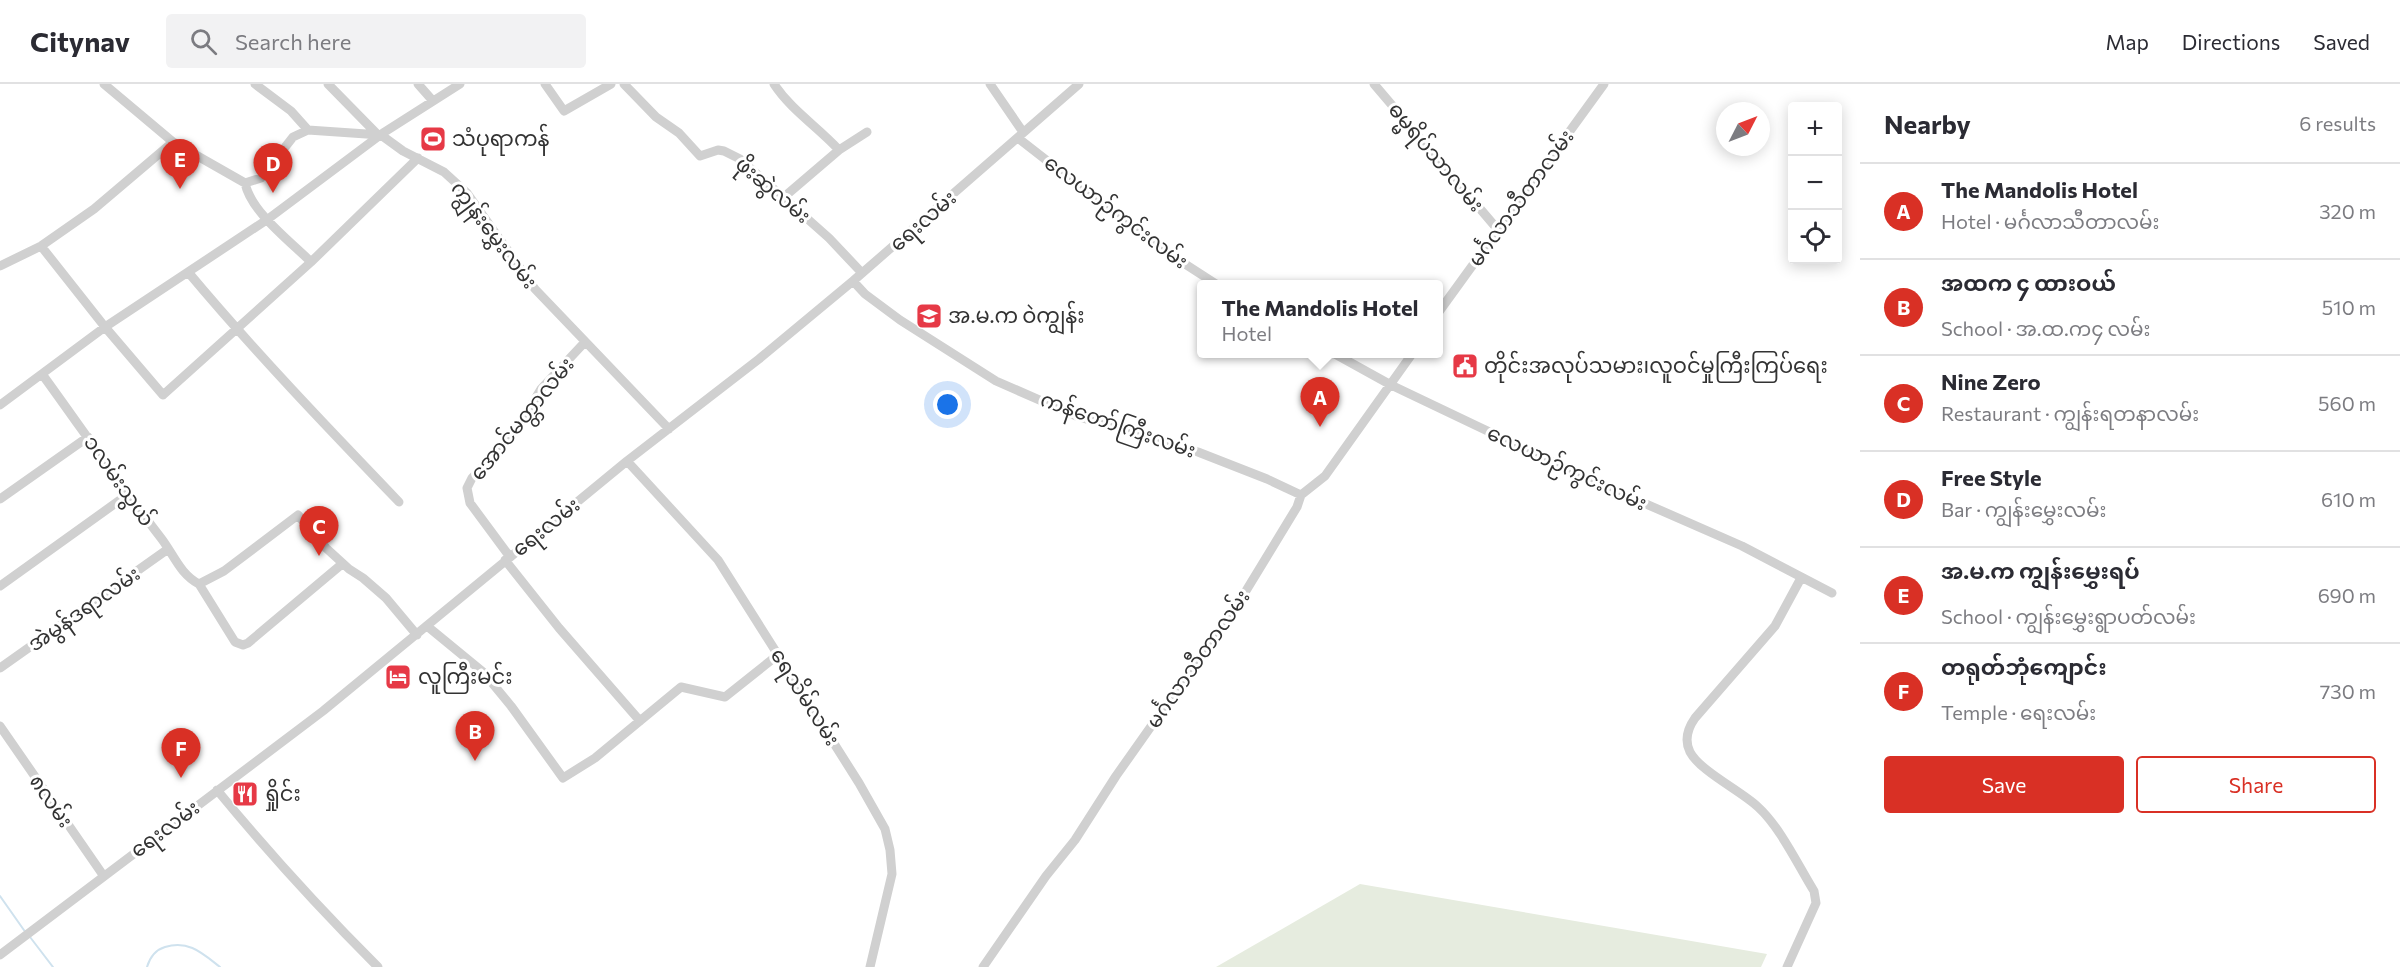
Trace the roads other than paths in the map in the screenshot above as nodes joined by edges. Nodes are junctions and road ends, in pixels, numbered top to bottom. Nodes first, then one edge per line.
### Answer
1 (255, 84) edge
2 (328, 84) edge
3 (418, 84) edge
4 (460, 84) edge
5 (545, 84) edge
6 (611, 84) edge
7 (624, 84) edge
8 (774, 84) edge
9 (990, 84) edge
10 (1079, 84) edge
11 (1374, 84) edge
12 (1604, 84) edge
13 (108, 85) edge
14 (433, 101) junction
15 (308, 130) junction
16 (867, 132) dead end
17 (379, 135) junction
18 (1020, 135) junction
19 (173, 142) junction
20 (839, 150) junction
21 (418, 158) junction
22 (245, 183) junction
23 (784, 197) junction
24 (268, 219) junction
25 (1499, 231) junction
26 (41, 246) junction
27 (311, 262) junction
28 (0, 266) edge
29 (188, 272) junction
30 (862, 273) junction
31 (853, 280) junction
32 (1208, 280) edge
33 (1443, 306) edge
34 (105, 327) junction
35 (237, 329) junction
36 (584, 343) junction
37 (1342, 358) edge
38 (1409, 358) edge
39 (42, 374) junction
40 (1391, 385) junction
41 (0, 405) edge
42 (669, 429) junction
43 (88, 437) junction
44 (627, 461) junction
45 (127, 495) junction
46 (1301, 495) junction
47 (0, 500) edge
48 (399, 502) dead end
49 (168, 549) junction
50 (508, 559) junction
51 (342, 564) junction
52 (1801, 578) junction
53 (199, 584) junction
54 (0, 586) edge
55 (1832, 593) dead end
56 (427, 626) junction
57 (417, 634) junction
58 (779, 654) junction
59 (0, 668) edge
60 (640, 721) junction
61 (0, 726) edge
62 (217, 790) junction
63 (103, 875) junction
64 (0, 955) edge
65 (378, 967) edge
66 (870, 967) edge
67 (983, 967) edge
68 (1787, 967) edge

1 - 15 street
2 - 17 street
3 - 14 street
4 - 14 street
5 - 6 street
7 - 23 street, ဖိုးဆွဲလမ်း
8 - 20 street
9 - 18 street, လေယာဉ်ကွင်းလမ်း
10 - 18 street, ရေးလမ်း
11 - 25 street, ဓမ္မရိပ်သာလမ်း
12 - 25 street, မင်္ဂလာသီတာလမ်း
13 - 19 street
14 - 17 street
15 - 17 street
15 - 22 street
16 - 20 street
17 - 21 street, ကျွန်းမွှေးလမ်း
17 - 24 street
18 - 30 street, ရေးလမ်း
18 - 32 street, လေယာဉ်ကွင်းလမ်း
19 - 22 street
19 - 26 street
20 - 23 street
21 - 27 street
21 - 36 street, ကျွန်းမွှေးလမ်း
22 - 24 street
23 - 30 street, ဖိုးဆွဲလမ်း
24 - 27 street
24 - 29 street
25 - 33 street, မင်္ဂလာသီတာလမ်း
26 - 28 street
26 - 34 street
27 - 35 street
29 - 34 street
29 - 35 street
30 - 31 street, ရေးလမ်း
31 - 42 street, ရေးလမ်း
31 - 46 street, ကန်တော်ကြီးလမ်း
34 - 35 street
34 - 39 street
35 - 48 street
36 - 42 street, ကျွန်းမွှေးလမ်း
36 - 50 street, အောင်မတ္တာလမ်း
37 - 40 street, လေယာဉ်ကွင်းလမ်း
38 - 40 street, မင်္ဂလာသီတာလမ်း
39 - 41 street
39 - 43 street, ၁လမ်းသွယ်
40 - 46 street, မင်္ဂလာသီတာလမ်း
40 - 52 street, လေယာဉ်ကွင်းလမ်း
42 - 44 street, ရေးလမ်း
43 - 45 street, ၁လမ်းသွယ်
43 - 47 street
44 - 50 street, ရေးလမ်း
44 - 58 street, ရေသိမ်လမ်း
45 - 49 street, ၁လမ်းသွယ်
45 - 54 street
46 - 67 street, မင်္ဂလာသီတာလမ်း
49 - 53 street, ၁လမ်းသွယ်
49 - 59 street, အဲမွန်ဒရာလမ်း
50 - 56 street, ရေးလမ်း
50 - 60 street
51 - 53 street
51 - 53 street, ၁လမ်းသွယ်
51 - 57 street
52 - 55 street, လေယာဉ်ကွင်းလမ်း
52 - 68 street
56 - 57 street, ရေးလမ်း
56 - 60 street
57 - 62 street, ရေးလမ်း
58 - 60 street
58 - 66 street, ရေသိမ်လမ်း
61 - 63 street, ၈လမ်း
62 - 63 street, ရေးလမ်း
62 - 65 street
63 - 64 street, ရေးလမ်း

